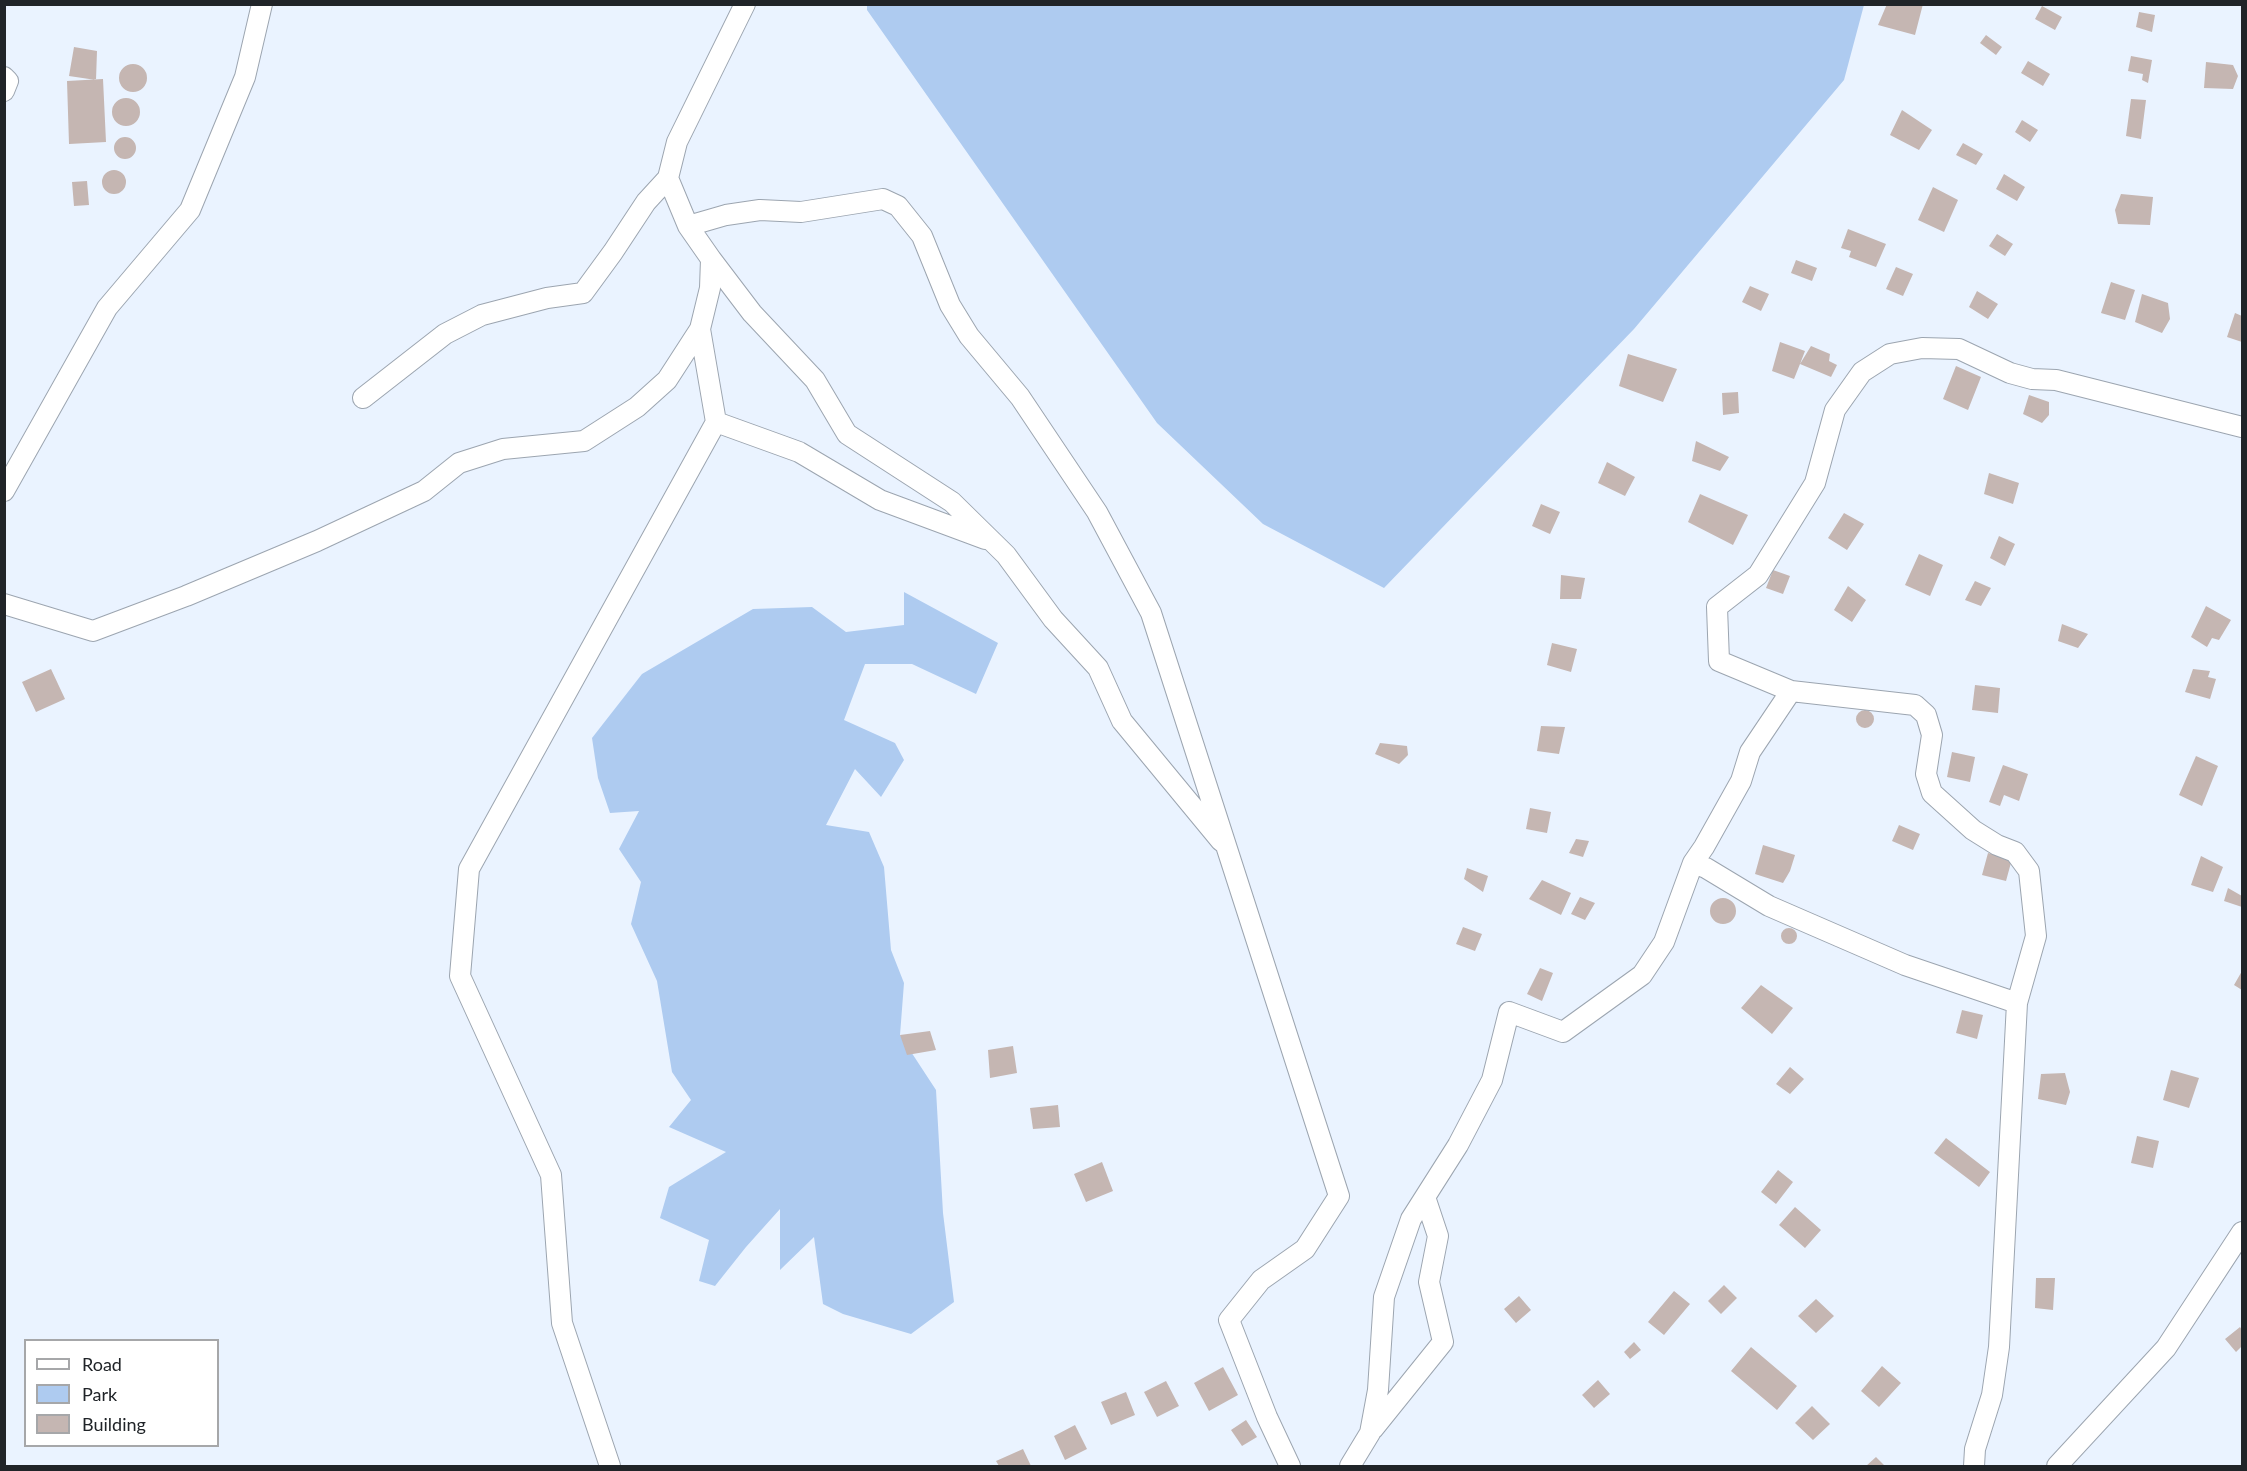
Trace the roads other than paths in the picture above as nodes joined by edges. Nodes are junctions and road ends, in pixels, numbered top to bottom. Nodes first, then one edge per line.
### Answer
1 (262, 4) edge
2 (745, 4) edge
3 (4, 77) edge
4 (4, 91) edge
5 (669, 178) junction
6 (688, 226) junction
7 (711, 259) junction
8 (700, 329) junction
9 (363, 398) dead end
10 (716, 422) junction
11 (2242, 427) edge
12 (4, 491) edge
13 (992, 541) junction
14 (4, 604) edge
15 (1791, 691) junction
16 (1228, 850) junction
17 (1692, 862) junction
18 (2017, 1004) junction
19 (1425, 1197) junction
20 (2242, 1232) edge
21 (1370, 1433) junction
22 (610, 1467) edge
23 (1290, 1467) edge
24 (1350, 1467) edge
25 (1974, 1467) edge
26 (2057, 1467) edge

1 - 12 street
2 - 5 street
3 - 4 street
5 - 6 street
5 - 9 street
6 - 7 street
6 - 16 street
7 - 8 street
7 - 13 street
8 - 10 street
8 - 14 street
10 - 13 street
10 - 22 street
11 - 15 street
13 - 16 street
15 - 17 street
15 - 18 street
16 - 23 street
17 - 18 street
17 - 19 street
18 - 25 street
19 - 21 street
19 - 21 street
20 - 26 street
21 - 24 street

